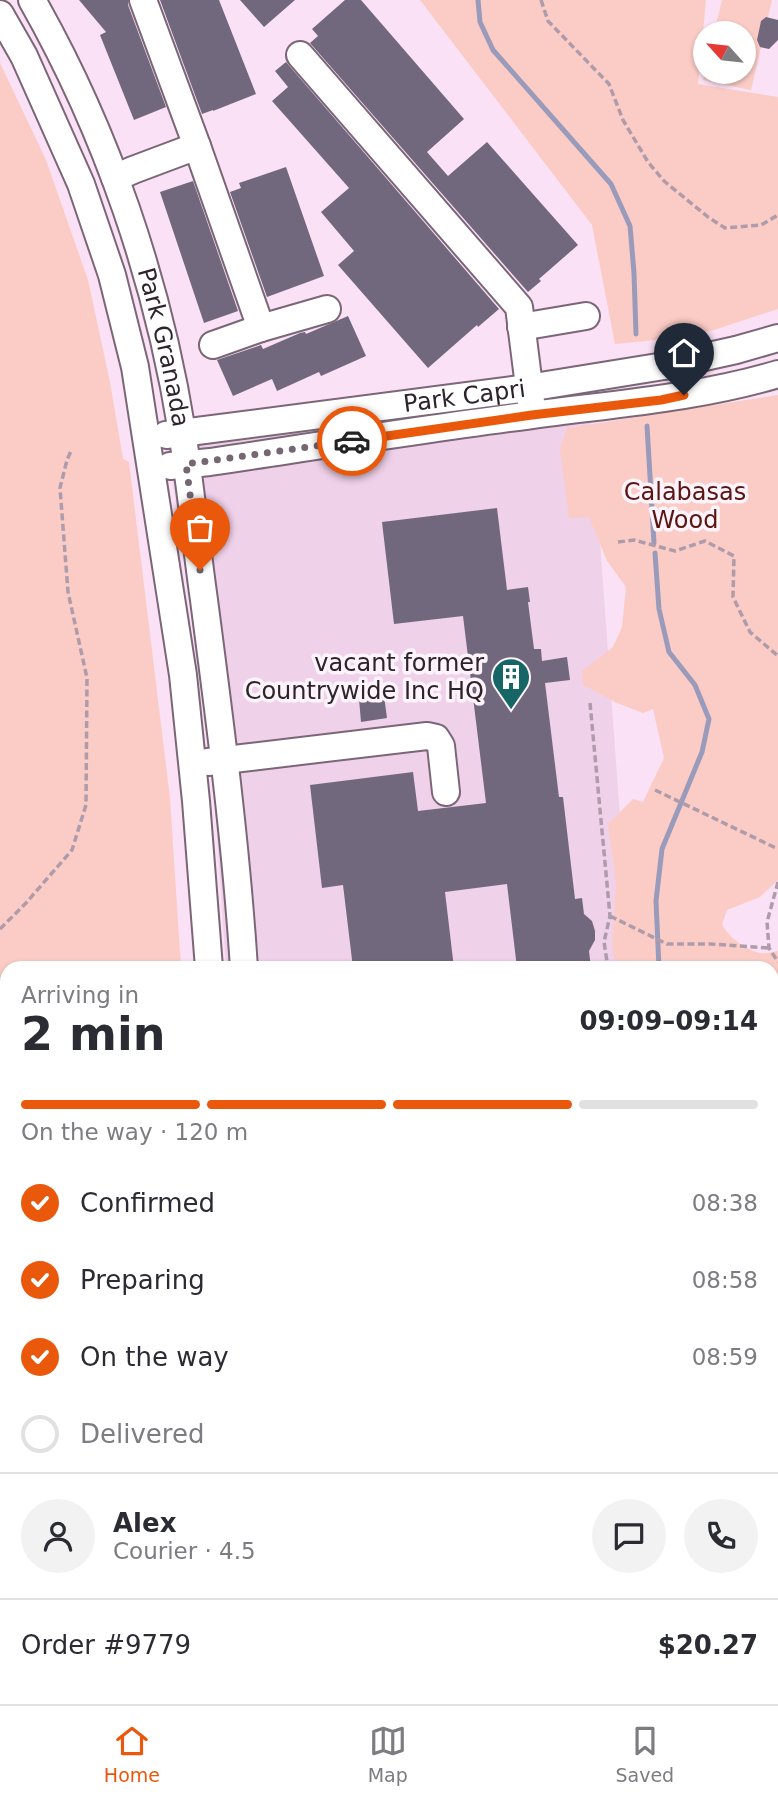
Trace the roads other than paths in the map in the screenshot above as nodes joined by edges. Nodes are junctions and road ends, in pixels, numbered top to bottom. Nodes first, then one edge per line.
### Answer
1 (32, 0) edge
2 (143, 0) edge
3 (0, 15) edge
4 (300, 55) dead end
5 (197, 146) junction
6 (115, 178) junction
7 (327, 309) dead end
8 (586, 316) dead end
9 (521, 327) junction
10 (261, 328) junction
11 (778, 338) edge
12 (213, 345) dead end
13 (778, 374) edge
14 (528, 387) junction
15 (532, 415) junction
16 (182, 432) junction
17 (147, 439) junction
18 (186, 464) junction
19 (151, 469) junction
20 (225, 760) junction
21 (192, 763) junction
22 (446, 792) dead end
23 (208, 961) edge
24 (243, 961) edge

1 - 6 street, Park Granada
2 - 5 street
3 - 17 street, Park Granada
4 - 9 street
5 - 6 street
5 - 10 street
6 - 16 street, Park Granada
7 - 10 street
8 - 9 street
9 - 14 street
10 - 12 street
11 - 14 street, Park Capri
13 - 15 street, Park Capri
14 - 15 street
14 - 16 street, Park Capri
15 - 18 street, Park Capri
16 - 17 street, Park Capri
16 - 18 street, Park Granada
17 - 19 street, Park Granada
18 - 19 street, Park Capri
18 - 20 street, Park Granada
19 - 21 street, Park Granada
20 - 21 street
20 - 22 street
20 - 24 street, Park Granada
21 - 23 street, Park Granada

